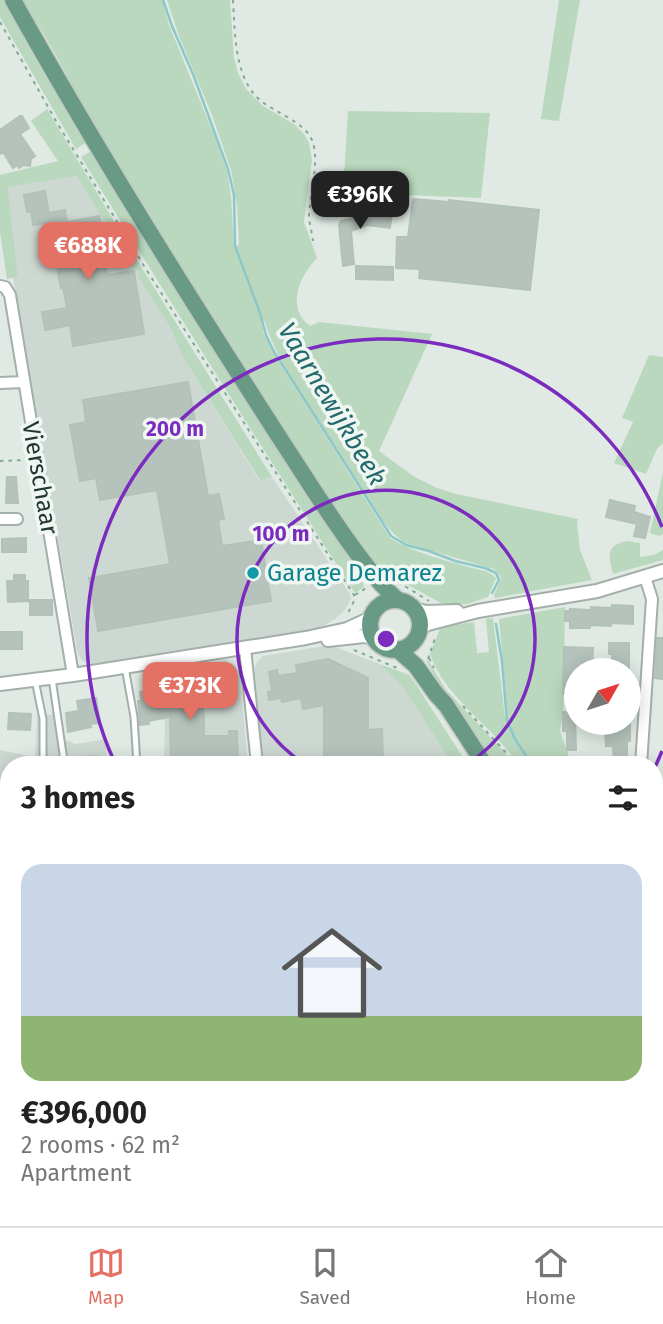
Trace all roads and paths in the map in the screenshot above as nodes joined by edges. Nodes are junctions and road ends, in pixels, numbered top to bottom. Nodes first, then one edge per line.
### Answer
1 (13, 0) edge
2 (233, 0) edge
3 (0, 22) edge
4 (313, 241) dead end
5 (0, 286) edge
6 (24, 382) junction
7 (0, 383) edge
8 (37, 459) junction
9 (0, 461) edge
10 (0, 519) edge
11 (17, 519) dead end
12 (344, 536) junction
13 (663, 570) edge
14 (645, 577) junction
15 (398, 600) junction
16 (414, 609) junction
17 (478, 611) junction
18 (373, 614) junction
19 (346, 618) dead end
20 (439, 627) dead end
21 (416, 635) junction
22 (306, 638) junction
23 (374, 638) junction
24 (245, 648) junction
25 (352, 649) dead end
26 (397, 649) junction
27 (429, 663) junction
28 (125, 667) junction
29 (396, 667) dead end
30 (74, 675) junction
31 (52, 678) junction
32 (35, 680) junction
33 (0, 684) edge
34 (454, 705) junction
35 (43, 756) edge
36 (63, 756) edge
37 (136, 756) edge
38 (256, 756) edge
39 (480, 756) edge
40 (509, 756) edge
41 (642, 756) edge

1 - 12 main road
2 - 4 path
3 - 19 path
5 - 6 street, Vierschaar
6 - 7 street
6 - 8 street, Vierschaar
8 - 9 path
8 - 30 street, Vierschaar
10 - 11 street
12 - 15 main road
12 - 18 main road
13 - 14 street
14 - 17 street
14 - 41 street
15 - 16 main road
15 - 18 main road
16 - 17 street
16 - 21 main road
17 - 21 street
18 - 22 street
18 - 23 main road
20 - 27 path
21 - 26 main road
21 - 27 main road
22 - 23 street
22 - 24 street
23 - 26 main road
24 - 28 street
24 - 38 street
25 - 29 path
26 - 34 main road
27 - 34 main road
28 - 30 street
28 - 37 lane
30 - 31 street
31 - 32 street
31 - 36 lane
32 - 33 street
32 - 35 lane
34 - 39 main road
34 - 40 path

